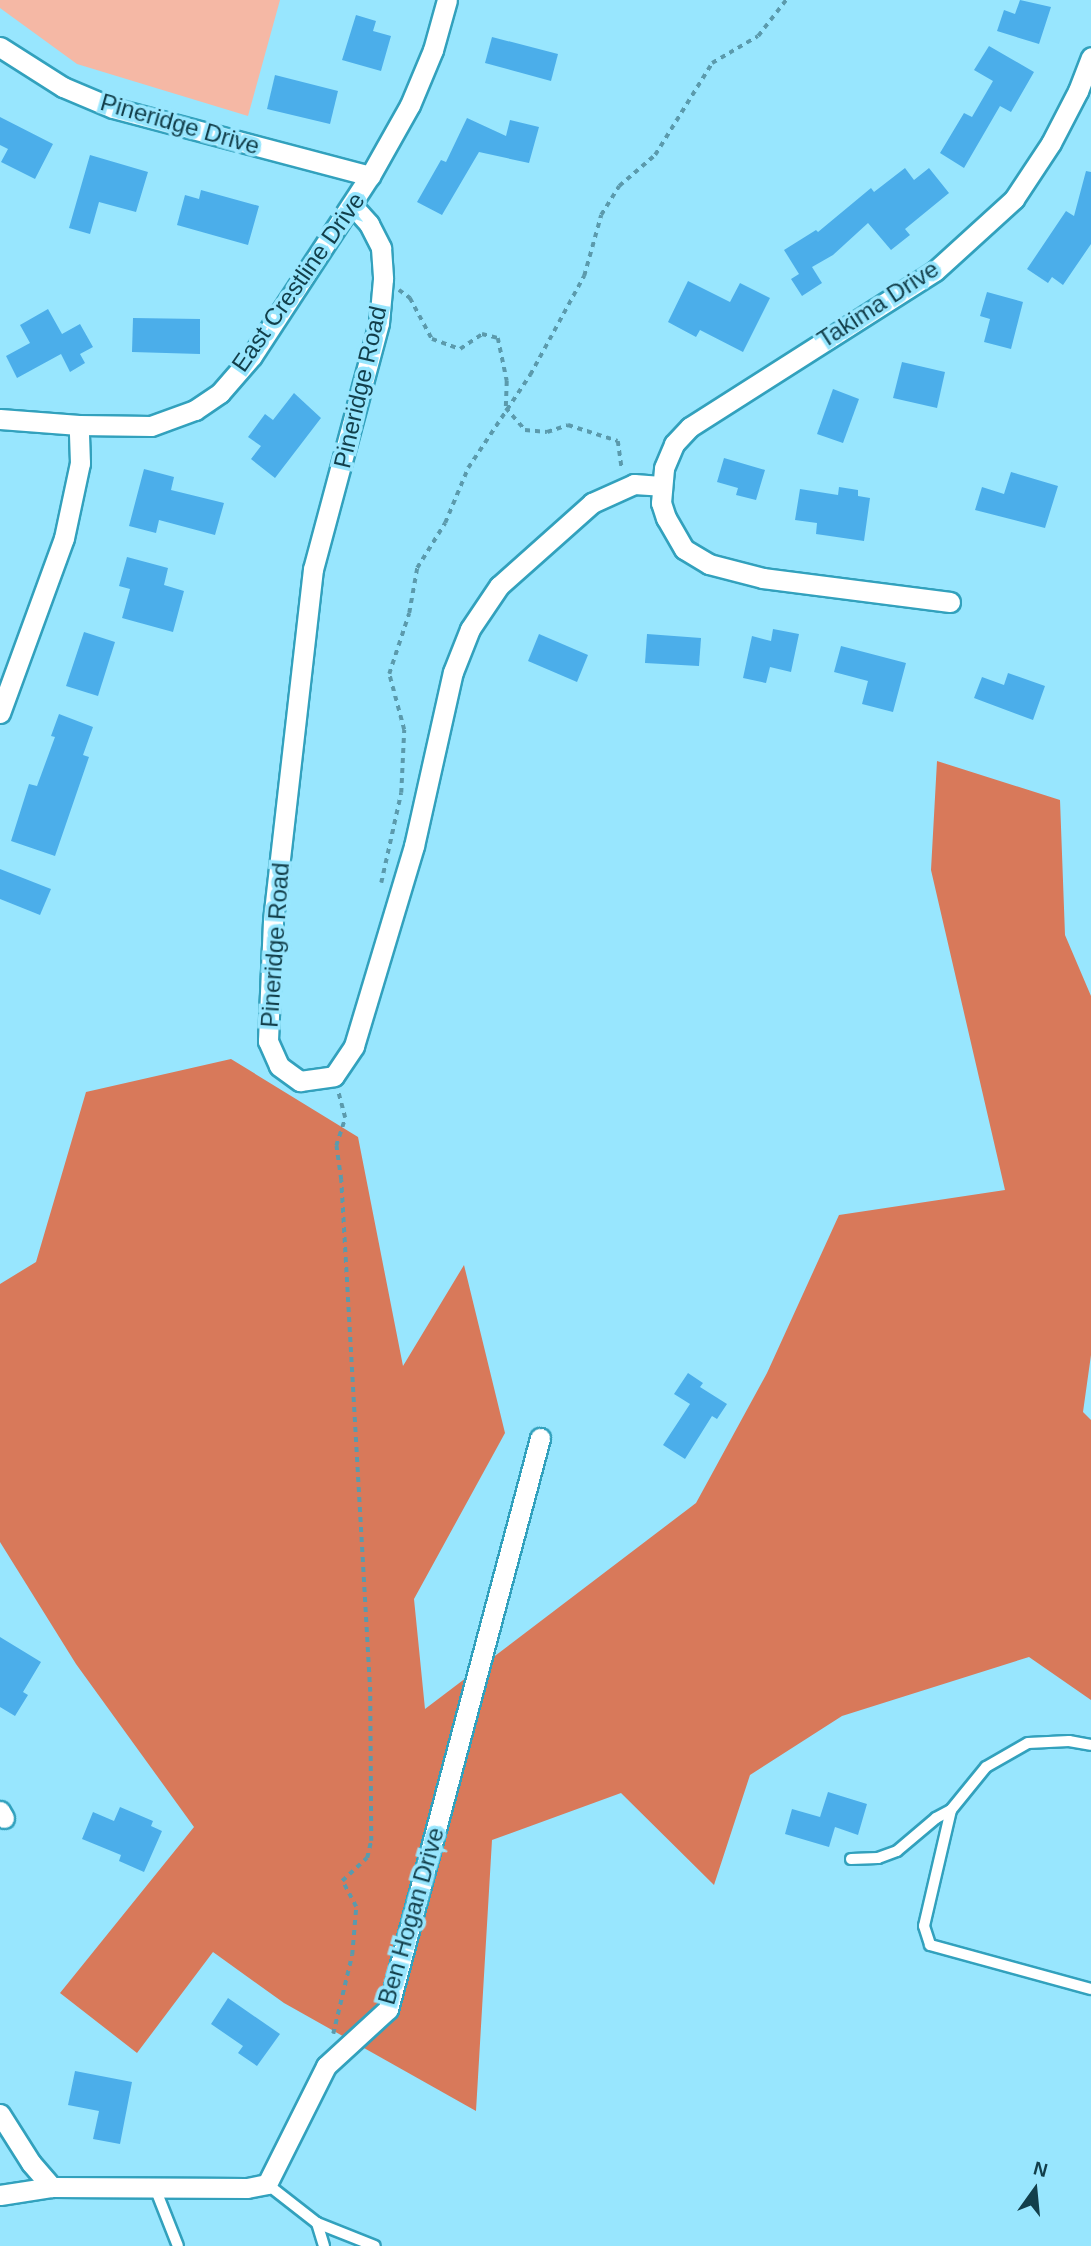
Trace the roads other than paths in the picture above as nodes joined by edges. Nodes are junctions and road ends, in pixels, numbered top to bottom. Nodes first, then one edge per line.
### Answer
1 (447, 0) edge
2 (0, 47) edge
3 (1091, 57) edge
4 (370, 176) junction
5 (353, 206) junction
6 (0, 419) edge
7 (79, 425) junction
8 (662, 486) junction
9 (950, 603) dead end
10 (0, 713) edge
11 (540, 1438) dead end
12 (1091, 1745) edge
13 (951, 1810) junction
14 (851, 1858) dead end
15 (1091, 1989) edge
16 (0, 2114) edge
17 (267, 2184) junction
18 (52, 2187) junction
19 (155, 2188) junction
20 (0, 2195) edge
21 (317, 2223) junction
22 (178, 2246) edge
23 (324, 2246) edge
24 (375, 2246) edge

1 - 4 street, East Crestline Drive
2 - 4 street, Pineridge Drive
3 - 8 street, Takima Drive
4 - 5 street, East Crestline Drive
5 - 7 street, East Crestline Drive
5 - 8 street, Pineridge Road
6 - 7 street, East Crestline Drive
7 - 10 street
8 - 9 street, Takima Drive
11 - 17 street, Ben Hogan Drive
12 - 13 lane
13 - 14 lane
13 - 15 lane
16 - 18 street
17 - 19 street
17 - 21 lane
18 - 19 street
18 - 20 street
19 - 22 lane
21 - 23 lane
21 - 24 lane

